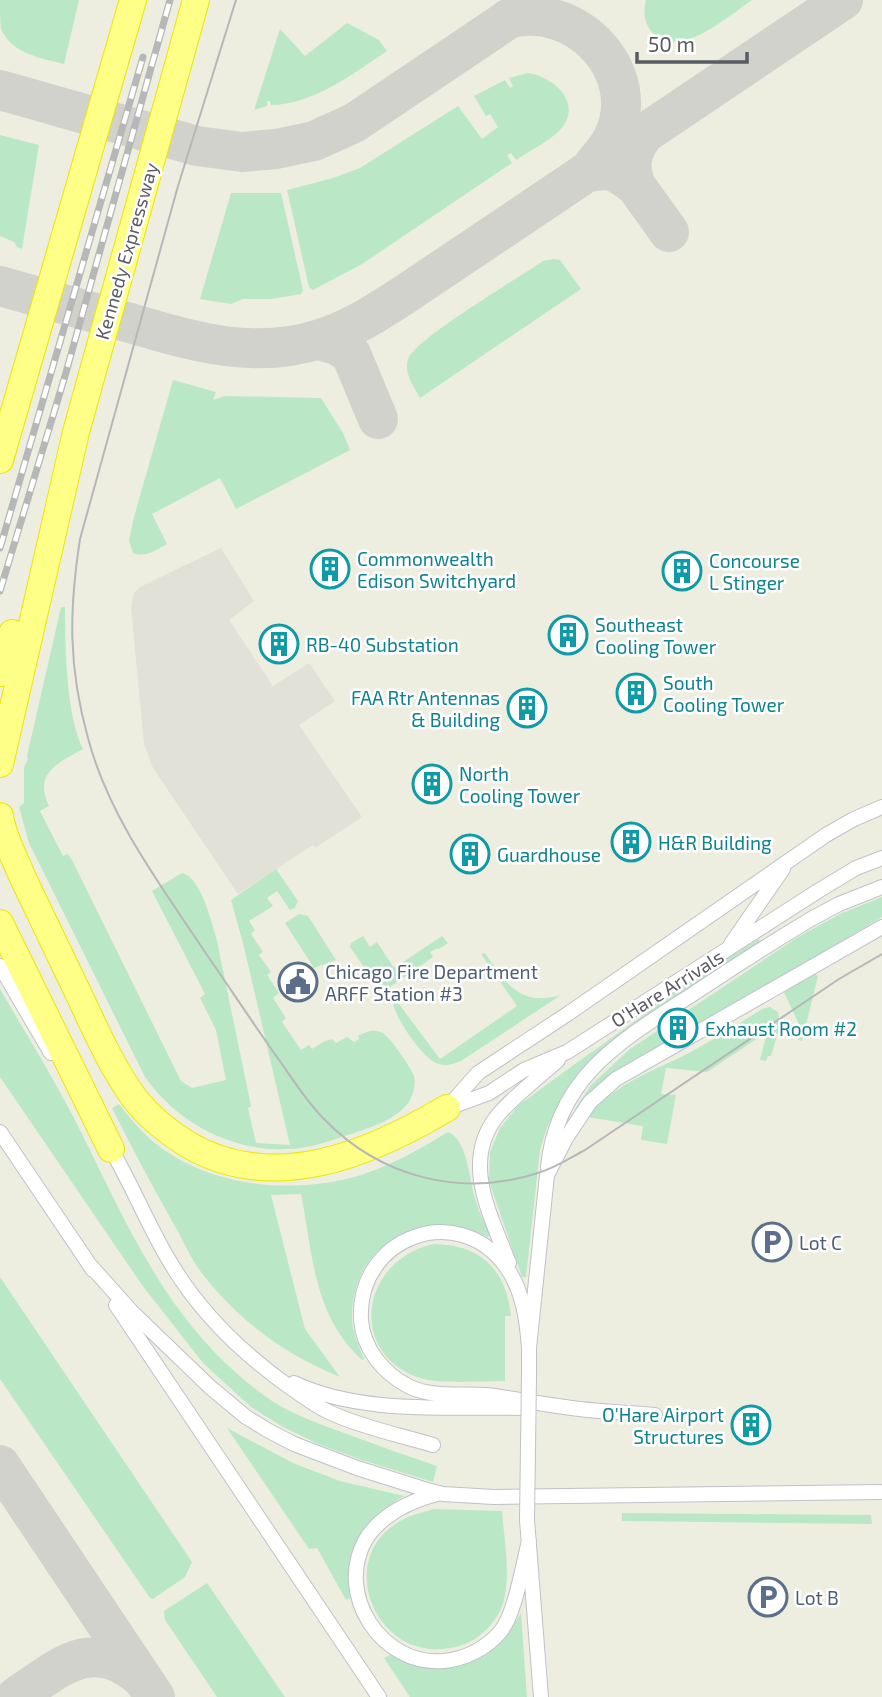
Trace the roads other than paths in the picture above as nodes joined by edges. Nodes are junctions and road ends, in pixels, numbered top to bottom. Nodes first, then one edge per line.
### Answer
1 (116, 0) edge
2 (133, 0) edge
3 (196, 0) edge
4 (72, 207) junction
5 (0, 460) edge
6 (58, 503) junction
7 (0, 673) edge
8 (0, 764) edge
9 (882, 807) edge
10 (0, 816) edge
11 (882, 858) edge
12 (790, 859) junction
13 (882, 887) edge
14 (0, 923) edge
15 (882, 927) edge
16 (727, 951) junction
17 (0, 966) edge
18 (566, 1052) junction
19 (447, 1108) junction
20 (0, 1132) edge
21 (111, 1149) junction
22 (547, 1175) junction
23 (89, 1264) junction
24 (517, 1284) junction
25 (530, 1348) junction
26 (243, 1351) junction
27 (583, 1409) junction
28 (655, 1415) dead end
29 (433, 1445) dead end
30 (880, 1492) dead end
31 (438, 1493) junction
32 (529, 1541) junction
33 (379, 1697) edge
34 (541, 1697) edge

1 - 4 highway
2 - 4 highway
3 - 6 highway, Kennedy Expressway
4 - 5 highway
6 - 7 highway
6 - 8 highway
9 - 12 street
10 - 19 highway
11 - 16 street, O'Hare Arrivals
12 - 16 street
12 - 19 street
13 - 22 street
14 - 21 highway
15 - 22 street
16 - 18 street, O'Hare Arrivals
17 - 21 street
18 - 19 street, O'Hare Arrivals
18 - 24 street
20 - 23 street
21 - 26 street
22 - 25 street
23 - 31 street
23 - 33 street
24 - 25 street
24 - 27 street
25 - 32 street, bridge
26 - 27 street
26 - 29 street
27 - 28 street
30 - 31 street
31 - 32 street
32 - 34 street

